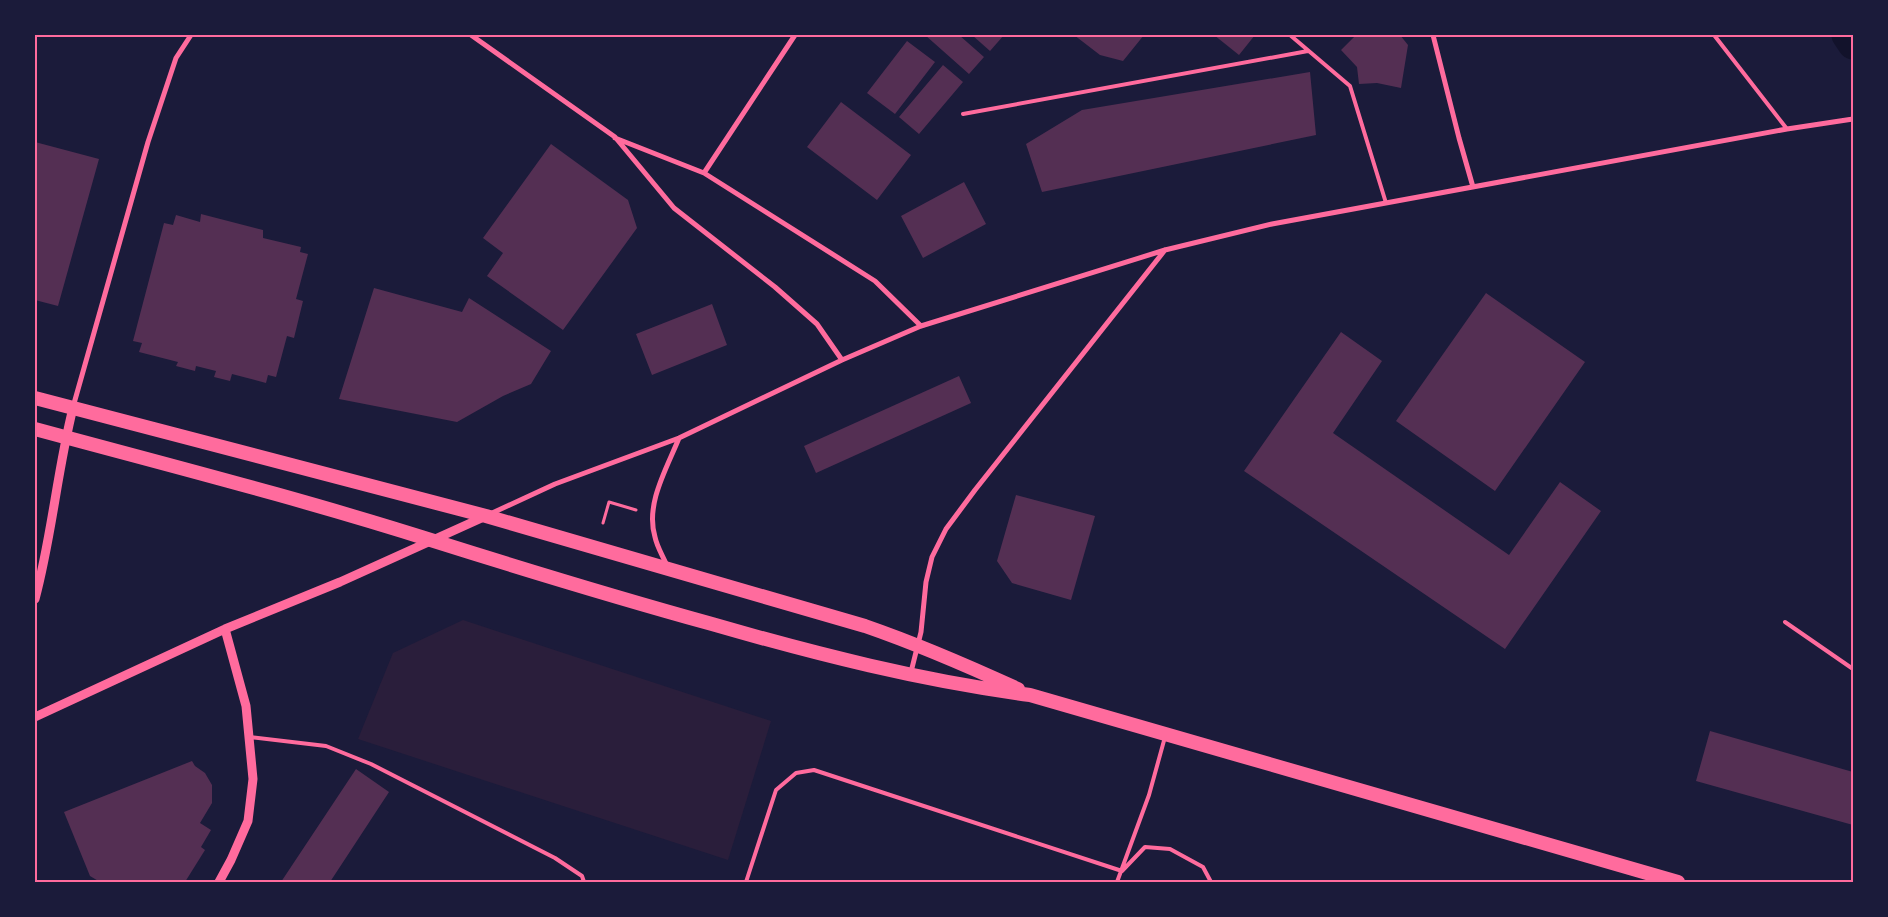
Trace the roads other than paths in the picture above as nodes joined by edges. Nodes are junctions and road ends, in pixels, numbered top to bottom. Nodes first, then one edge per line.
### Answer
1 (191, 35) edge
2 (471, 35) edge
3 (795, 35) edge
4 (1290, 35) edge
5 (1433, 35) edge
6 (1714, 35) edge
7 (1308, 50) junction
8 (963, 114) dead end
9 (1853, 119) edge
10 (1787, 129) junction
11 (615, 138) junction
12 (704, 173) junction
13 (1473, 187) junction
14 (1386, 203) junction
15 (1165, 250) junction
16 (921, 326) junction
17 (842, 360) junction
18 (35, 398) edge
19 (73, 408) junction
20 (35, 428) edge
21 (65, 437) junction
22 (679, 438) junction
23 (486, 516) junction
24 (434, 541) junction
25 (668, 568) junction
26 (35, 599) edge
27 (1785, 622) dead end
28 (225, 629) junction
29 (918, 645) junction
30 (1853, 669) edge
31 (910, 675) junction
32 (1030, 695) junction
33 (35, 718) edge
34 (1166, 734) junction
35 (249, 737) junction
36 (1122, 871) junction
37 (219, 882) edge
38 (584, 882) edge
39 (746, 882) edge
40 (1117, 882) edge
41 (1211, 882) edge
42 (1678, 882) edge

1 - 19 street
2 - 11 street
3 - 12 street
4 - 7 lane
5 - 13 street
6 - 10 lane
7 - 8 lane
7 - 14 lane
9 - 10 street
10 - 13 street
11 - 12 street
11 - 17 street
12 - 16 street
13 - 14 street
14 - 15 street
15 - 16 street
15 - 29 street
16 - 17 street
17 - 22 street
18 - 19 highway
19 - 21 street
19 - 23 highway
20 - 21 highway
21 - 24 highway
21 - 26 street
22 - 23 street
22 - 25 street
23 - 24 street
23 - 25 highway
24 - 28 street
24 - 31 highway
25 - 29 highway
27 - 30 lane
28 - 33 street
28 - 35 street
29 - 31 street
29 - 32 highway
31 - 32 highway
32 - 34 highway
34 - 36 lane
34 - 42 highway
35 - 37 street
35 - 38 lane
36 - 39 lane
36 - 40 lane
36 - 41 lane

